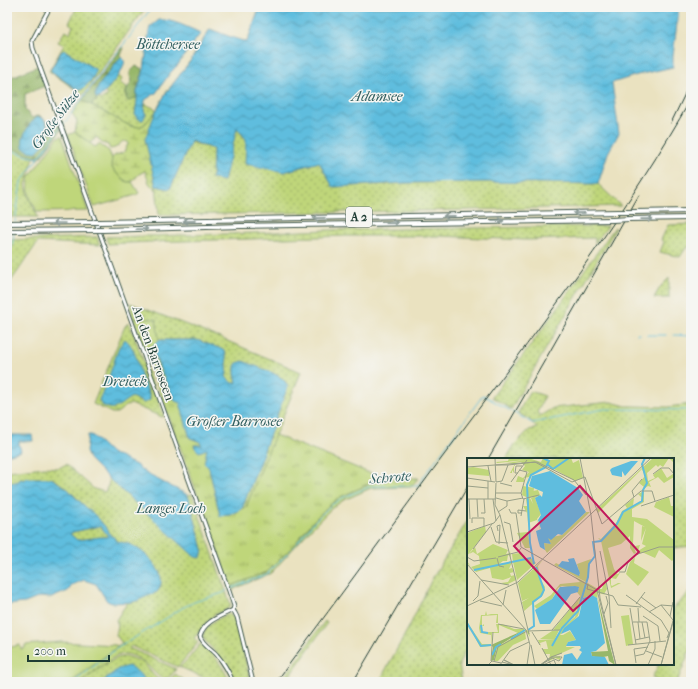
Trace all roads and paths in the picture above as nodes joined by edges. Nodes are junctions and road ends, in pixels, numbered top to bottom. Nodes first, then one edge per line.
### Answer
1 (50, 7) edge
2 (691, 211) edge
3 (691, 218) edge
4 (8, 223) edge
5 (8, 231) edge
6 (232, 610) junction
7 (233, 682) edge
8 (254, 682) edge

1 - 6 street, An den Barroseen
2 -> 4 highway, A 2, bridge
5 -> 3 highway, A 2, bridge
6 - 7 street
6 - 8 street, An den Barroseen

